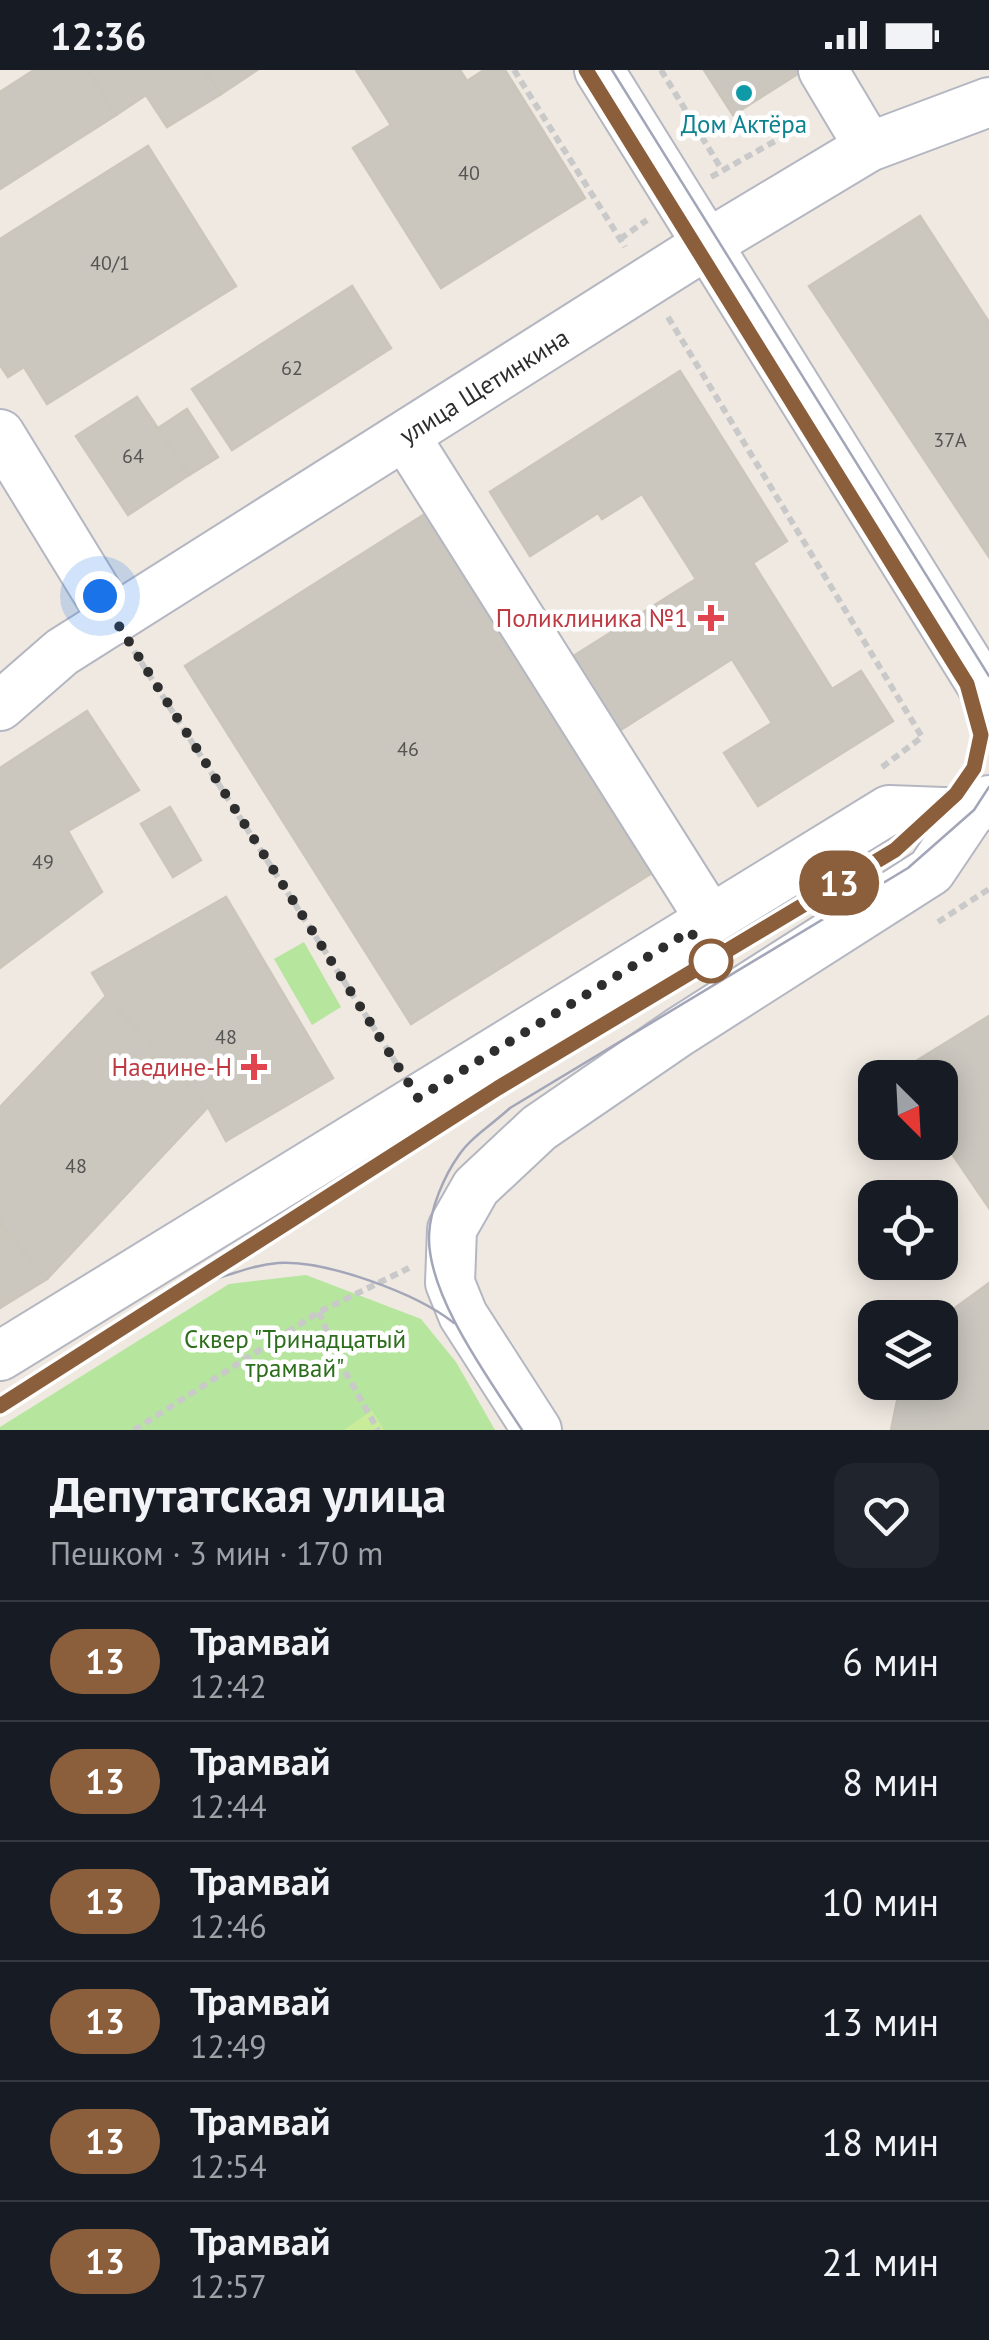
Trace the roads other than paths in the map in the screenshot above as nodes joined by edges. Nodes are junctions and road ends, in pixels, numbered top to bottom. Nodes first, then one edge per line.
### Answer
1 (600, 70) edge
2 (824, 70) edge
3 (989, 102) edge
4 (869, 147) junction
5 (709, 243) junction
6 (0, 434) edge
7 (405, 436) junction
8 (114, 620) junction
9 (989, 696) edge
10 (0, 706) edge
11 (973, 827) edge
12 (710, 918) junction
13 (0, 1356) edge
14 (536, 1430) edge

1 - 5 street
2 - 4 street
3 - 4 street, улица Щетинкина
4 - 5 street, улица Щетинкина
5 - 7 street, улица Щетинкина
5 - 9 street
6 - 8 street
7 - 8 street, улица Щетинкина
7 - 12 street
8 - 10 street, улица Щетинкина
11 - 12 street
11 - 14 street
12 - 13 street

